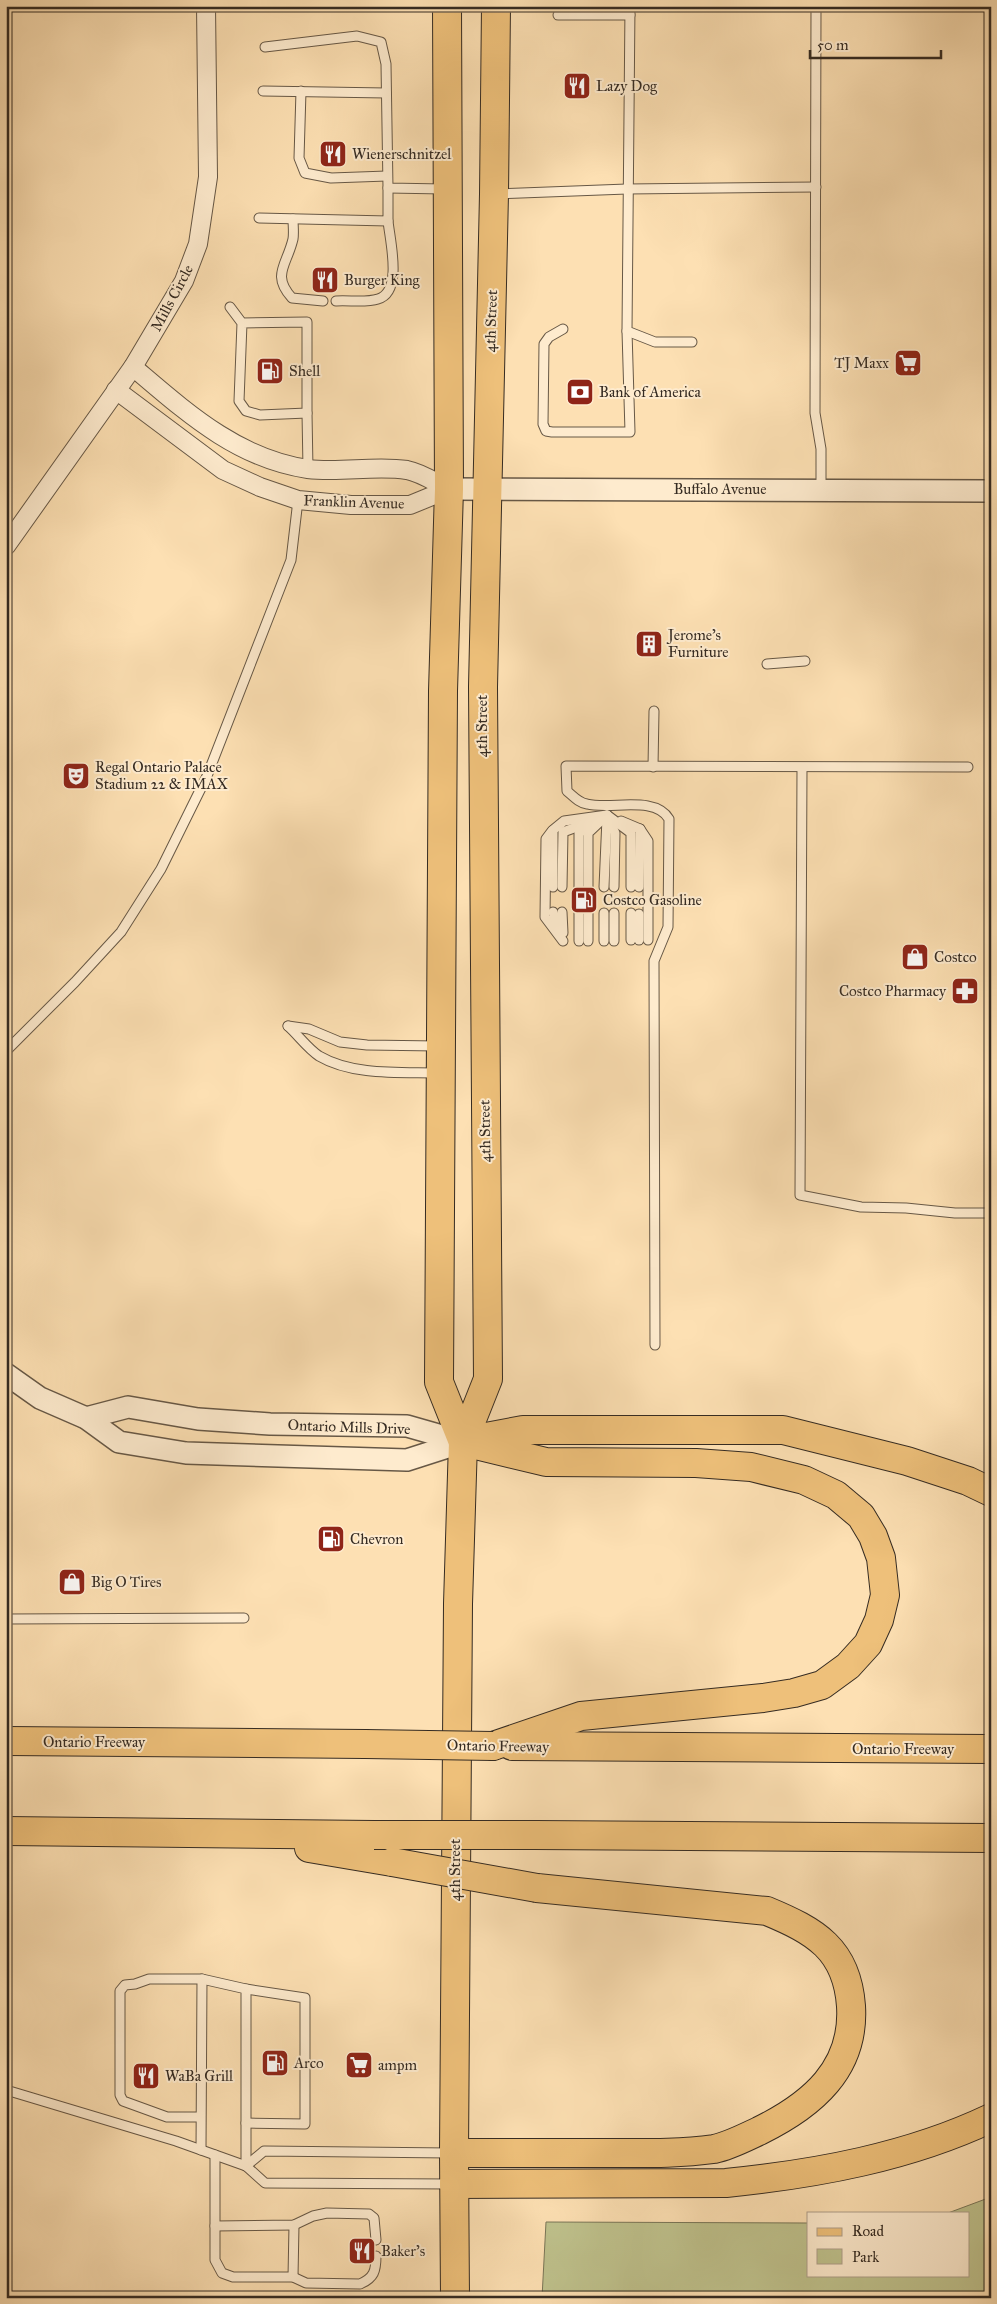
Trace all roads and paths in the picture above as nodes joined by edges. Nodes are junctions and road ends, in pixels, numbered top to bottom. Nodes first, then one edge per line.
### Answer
1 (206, 6) edge
2 (447, 6) edge
3 (496, 6) edge
4 (816, 6) edge
5 (630, 11) edge
6 (558, 15) dead end
7 (265, 47) dead end
8 (263, 91) dead end
9 (301, 91) junction
10 (386, 93) junction
11 (388, 176) junction
12 (816, 187) junction
13 (388, 188) junction
14 (447, 189) junction
15 (627, 189) junction
16 (494, 194) junction
17 (259, 218) dead end
18 (294, 219) junction
19 (388, 221) junction
20 (323, 301) dead end
21 (336, 301) dead end
22 (230, 307) dead end
23 (242, 322) junction
24 (563, 329) dead end
25 (627, 330) junction
26 (692, 342) dead end
27 (132, 367) junction
28 (116, 390) junction
29 (307, 413) junction
30 (308, 469) junction
31 (486, 488) junction
32 (449, 489) junction
33 (820, 490) junction
34 (991, 491) edge
35 (298, 500) junction
36 (6, 546) edge
37 (805, 661) dead end
38 (767, 664) dead end
39 (654, 711) dead end
40 (654, 767) junction
41 (968, 767) dead end
42 (802, 768) junction
43 (607, 805) junction
44 (607, 815) junction
45 (640, 829) junction
46 (552, 830) junction
47 (583, 887) dead end
48 (609, 887) dead end
49 (558, 912) dead end
50 (583, 913) dead end
51 (609, 913) dead end
52 (635, 914) dead end
53 (583, 941) dead end
54 (609, 941) dead end
55 (6, 1051) edge
56 (442, 1060) junction
57 (991, 1213) edge
58 (655, 1345) dead end
59 (6, 1374) edge
60 (86, 1418) junction
61 (463, 1442) junction
62 (991, 1492) edge
63 (244, 1618) dead end
64 (6, 1619) edge
65 (541, 1738) junction
66 (6, 1741) edge
67 (991, 1749) edge
68 (6, 1831) edge
69 (229, 1834) junction
70 (991, 1838) edge
71 (202, 1979) junction
72 (246, 1989) junction
73 (6, 2090) edge
74 (201, 2117) junction
75 (991, 2118) edge
76 (246, 2123) junction
77 (201, 2150) junction
78 (454, 2153) junction
79 (215, 2155) junction
80 (246, 2166) junction
81 (454, 2184) junction
82 (294, 2225) junction
83 (215, 2226) junction
84 (376, 2240) dead end
85 (376, 2256) dead end
86 (294, 2277) junction
87 (455, 2298) edge

1 - 27 street, Mills Circle
2 - 14 main road, 4th Street
3 - 16 main road, 4th Street
4 - 12 lane
5 - 6 lane
5 - 15 lane
7 - 10 lane
8 - 9 lane
9 - 10 lane
9 - 11 lane
10 - 11 lane
11 - 13 lane
12 - 15 lane
12 - 33 lane
13 - 14 lane
13 - 19 lane
14 - 32 main road, 4th Street
15 - 16 lane
15 - 25 lane
16 - 31 main road, 4th Street
17 - 18 lane
18 - 19 lane
18 - 20 lane
19 - 21 lane
22 - 23 lane
23 - 29 lane
23 - 29 lane
24 - 25 lane
25 - 26 lane
27 - 28 street, Mills Circle
27 - 30 street
28 - 35 street, Franklin Avenue
28 - 36 street, Mills Circle
29 - 30 lane
30 - 32 street
31 - 32 street, Buffalo Avenue
31 - 33 street, Buffalo Avenue
31 - 61 main road, 4th Street
32 - 35 street, Franklin Avenue
32 - 56 main road, 4th Street
33 - 34 street, Buffalo Avenue
35 - 55 lane
37 - 38 lane
39 - 40 lane
40 - 42 lane
40 - 43 lane
41 - 42 lane
42 - 57 lane
43 - 44 lane
43 - 58 lane
44 - 45 lane
44 - 45 lane
44 - 46 lane
44 - 46 lane
44 - 47 lane
44 - 48 lane
45 - 52 lane
46 - 49 lane
50 - 53 lane
51 - 54 lane
56 - 56 lane
56 - 61 main road, 4th Street
59 - 60 street, Ontario Mills Drive
60 - 61 street, Ontario Mills Drive
60 - 61 street, Ontario Mills Drive
61 - 62 main road
61 - 65 main road
61 - 78 main road, 4th Street
63 - 64 lane
65 - 66 main road, Ontario Freeway, bridge
65 - 67 main road, Ontario Freeway
68 - 69 main road
69 - 70 main road, bridge
69 - 78 main road, bridge
71 - 72 lane
71 - 74 lane
71 - 74 lane
72 - 76 lane
72 - 76 lane
73 - 77 lane
74 - 77 lane
75 - 81 main road
76 - 80 lane
77 - 79 lane
78 - 80 lane
78 - 81 main road, 4th Street
79 - 80 lane
79 - 83 lane
80 - 81 lane
81 - 87 main road, 4th Street
82 - 83 lane
82 - 84 lane
82 - 86 lane
83 - 86 lane
85 - 86 lane

